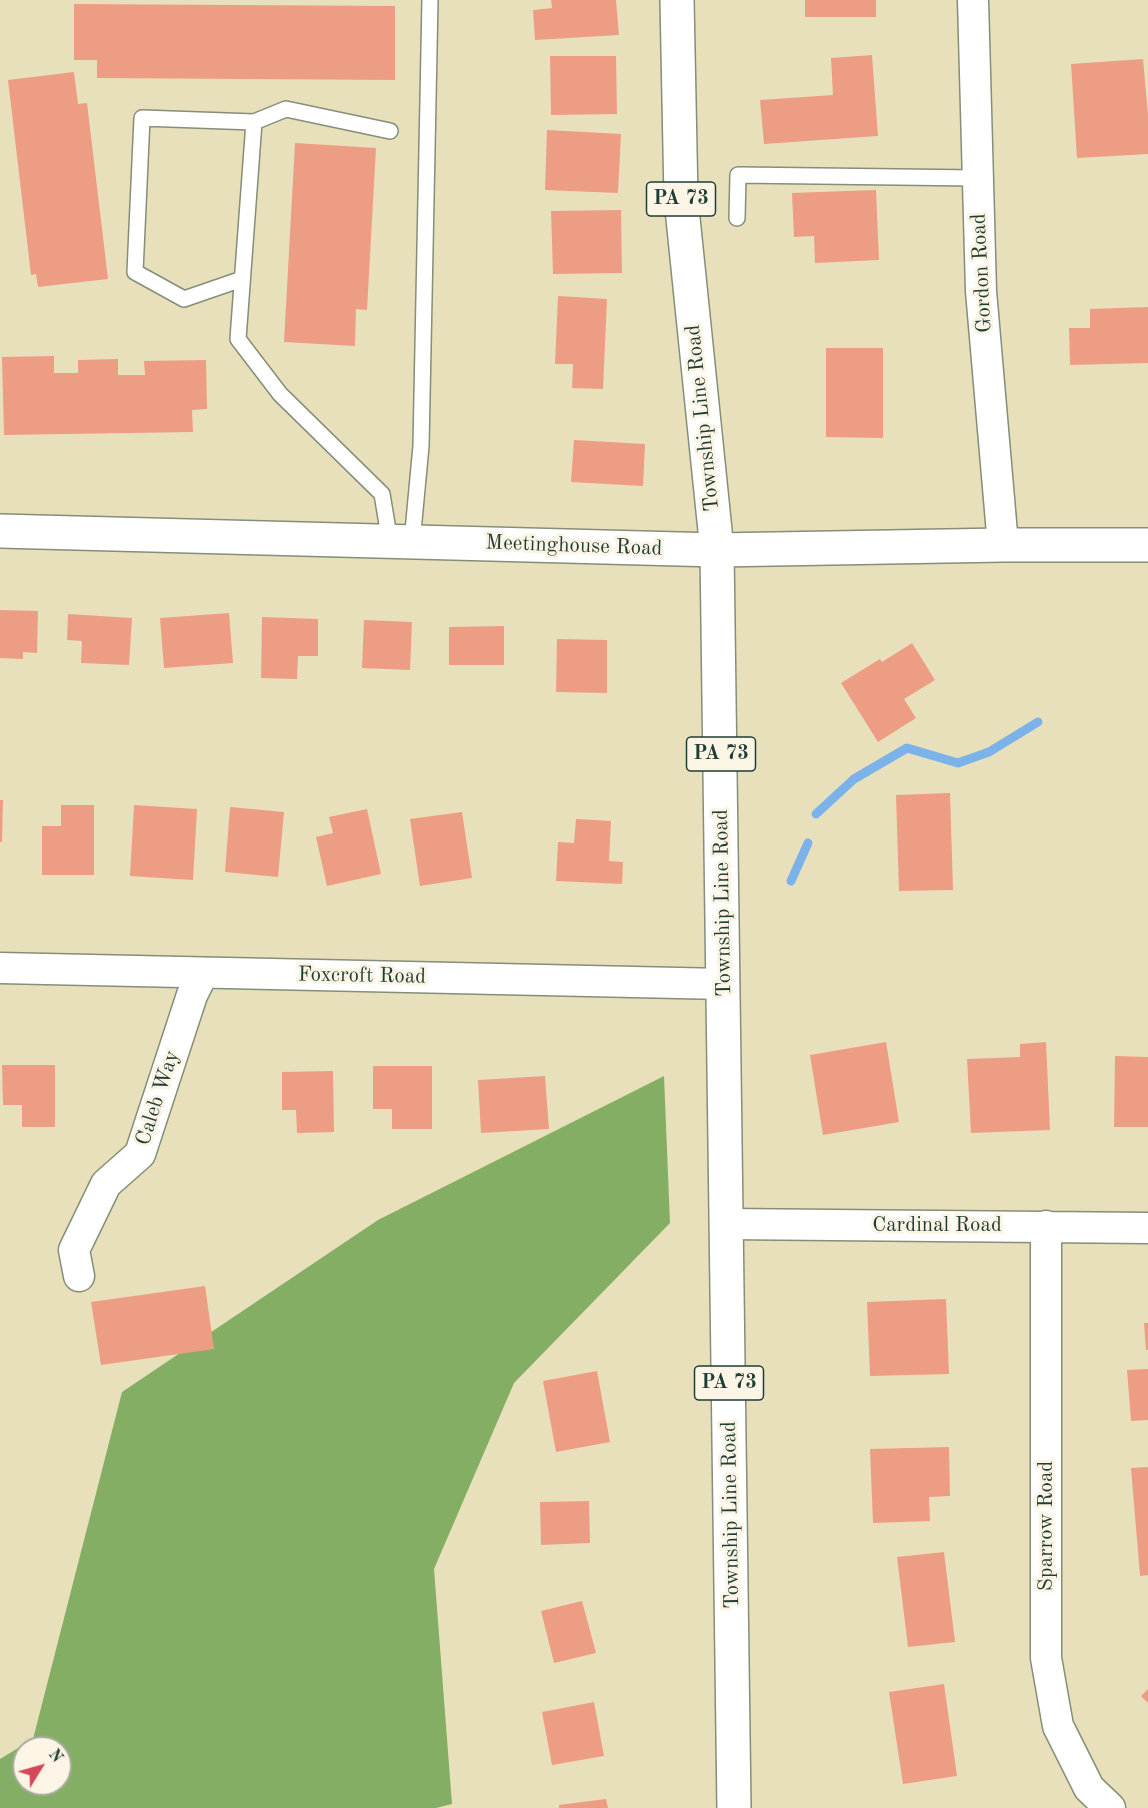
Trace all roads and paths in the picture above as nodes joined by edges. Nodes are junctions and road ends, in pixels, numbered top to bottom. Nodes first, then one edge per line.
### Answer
1 (430, 0) edge
2 (677, 0) edge
3 (973, 0) edge
4 (254, 122) junction
5 (390, 131) dead end
6 (977, 178) junction
7 (737, 218) dead end
8 (242, 279) junction
9 (0, 531) edge
10 (401, 542) junction
11 (1003, 545) junction
12 (1148, 545) edge
13 (717, 550) junction
14 (0, 968) edge
15 (202, 973) junction
16 (724, 984) junction
17 (727, 1224) junction
18 (1046, 1226) junction
19 (1148, 1228) edge
20 (79, 1276) dead end
21 (734, 1808) edge
22 (1110, 1808) edge

1 - 10 lane
2 - 13 main road, Township Line Road / PA 73
3 - 6 street, Gordon Road
4 - 5 lane
4 - 8 lane
4 - 8 lane
6 - 7 lane
6 - 11 street, Gordon Road
8 - 10 lane
9 - 10 main road, Meetinghouse Road
10 - 13 main road, Meetinghouse Road
11 - 12 main road, Meetinghouse Road
11 - 13 main road, Meetinghouse Road
13 - 16 main road, Township Line Road / PA 73
14 - 15 street, Foxcroft Road
15 - 16 street, Foxcroft Road
15 - 20 street, Caleb Way
16 - 17 main road, Township Line Road / PA 73
17 - 18 street, Cardinal Road
17 - 21 main road, Township Line Road / PA 73
18 - 19 street, Cardinal Road
18 - 22 street, Sparrow Road

